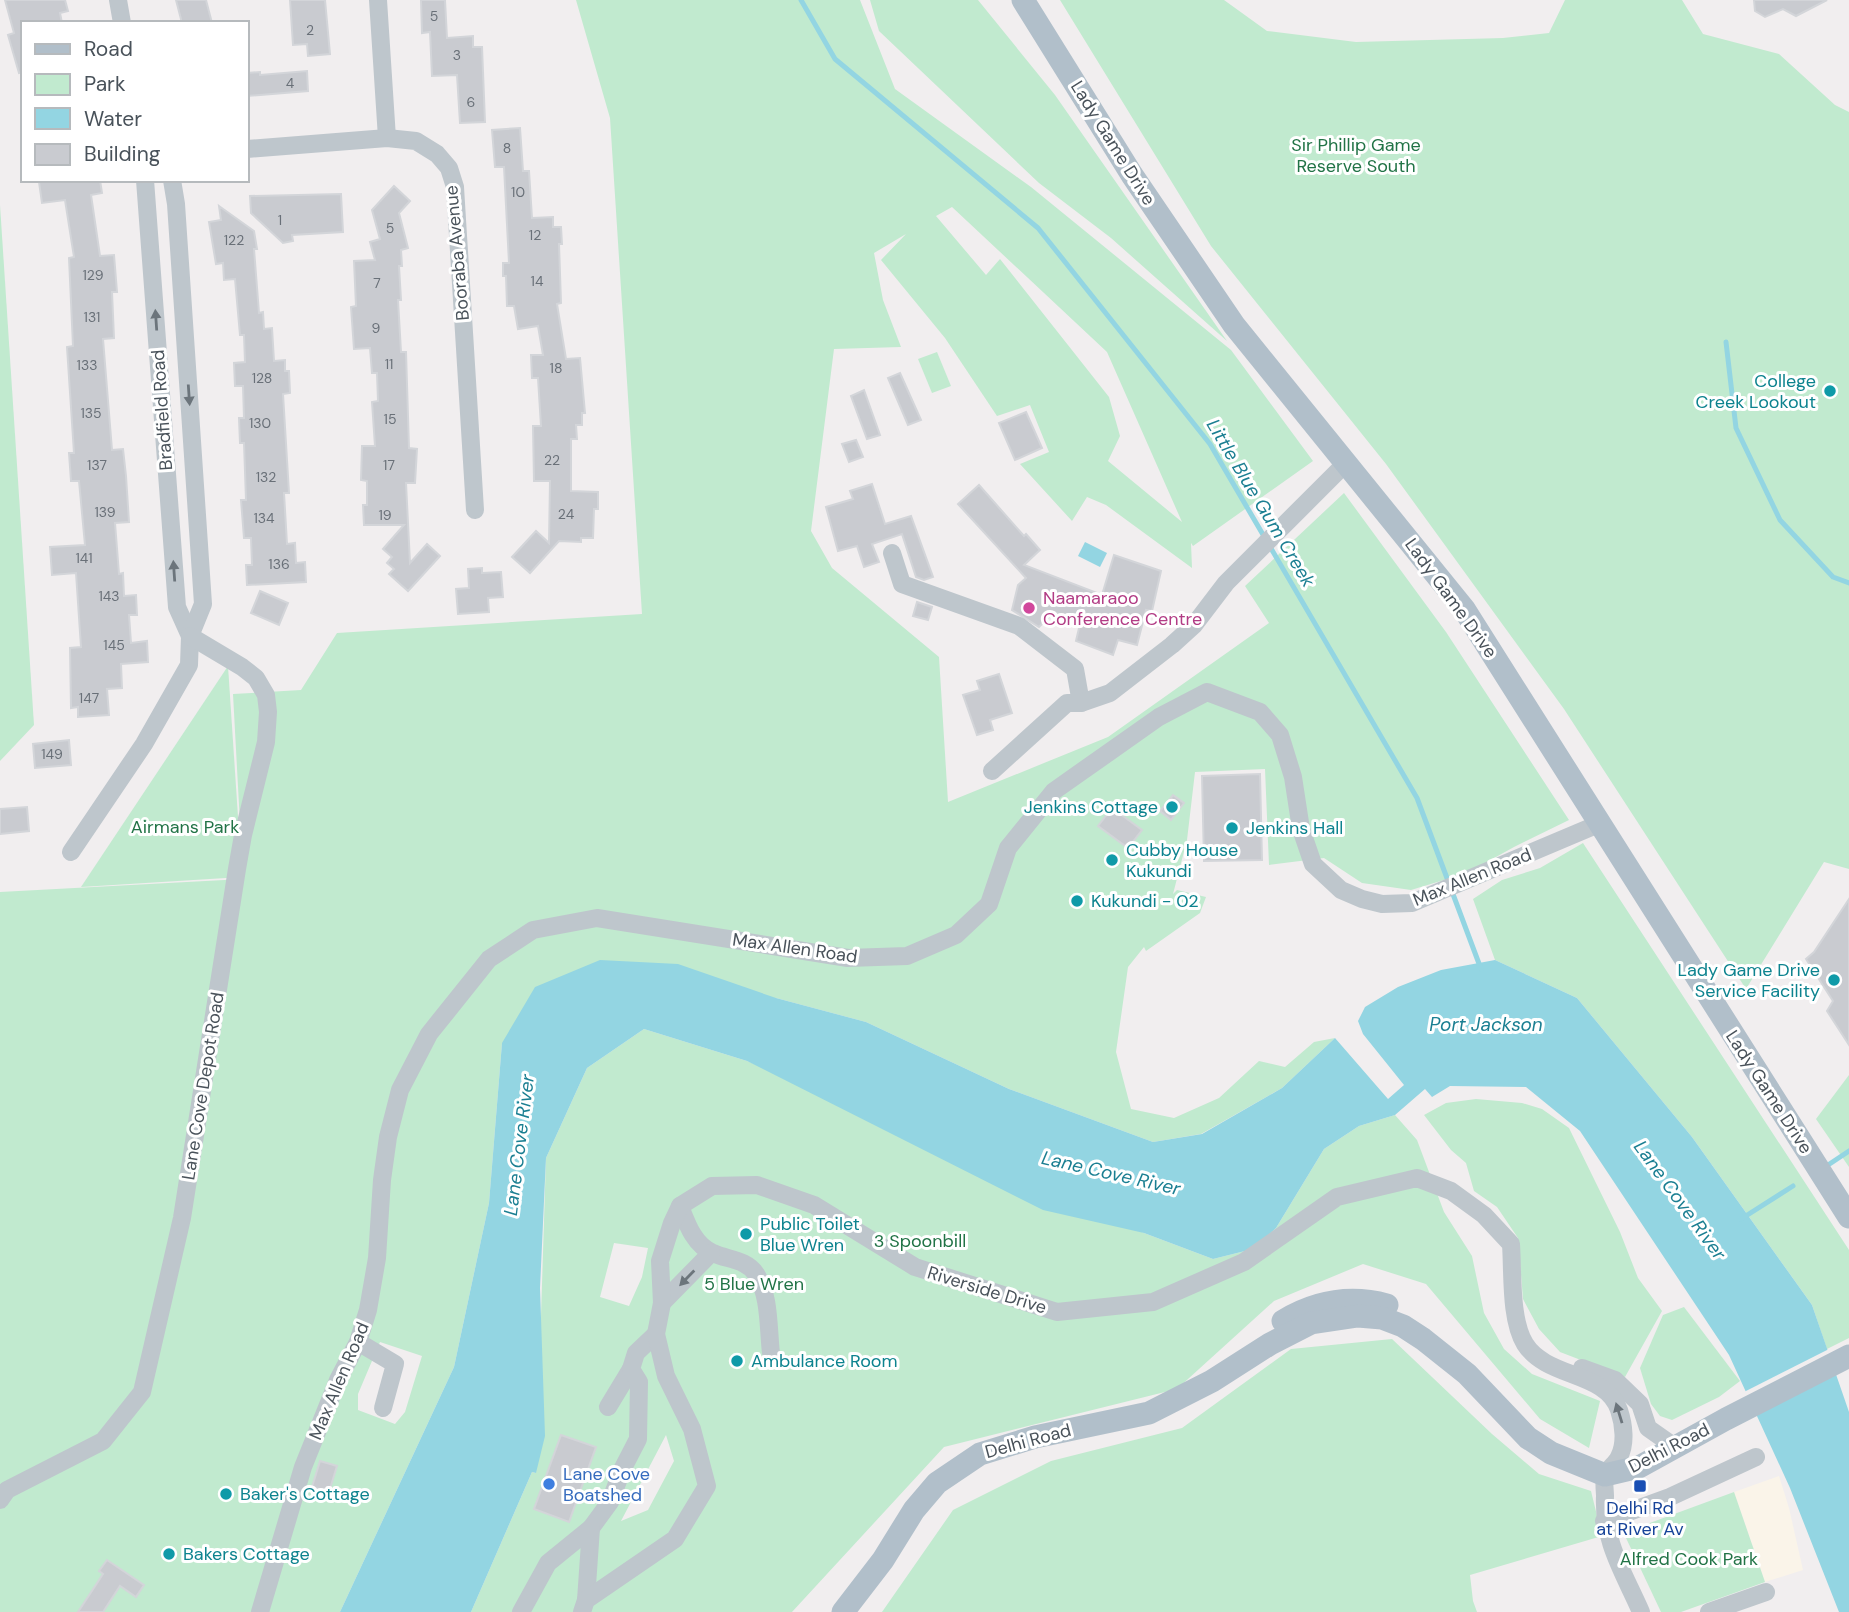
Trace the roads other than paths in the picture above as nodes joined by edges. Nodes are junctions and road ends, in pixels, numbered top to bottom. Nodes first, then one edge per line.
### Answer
1 (118, 0) edge
2 (377, 0) edge
3 (1023, 0) edge
4 (123, 21) edge
5 (387, 138) junction
6 (248, 149) edge
7 (145, 182) edge
8 (172, 182) edge
9 (1347, 462) junction
10 (475, 510) dead end
11 (892, 553) dead end
12 (190, 636) junction
13 (1081, 703) junction
14 (992, 771) dead end
15 (1601, 823) junction
16 (71, 852) dead end
17 (680, 1206) junction
18 (1849, 1217) edge
19 (711, 1253) junction
20 (662, 1303) junction
21 (1514, 1306) junction
22 (656, 1334) junction
23 (358, 1342) junction
24 (771, 1353) dead end
25 (1849, 1356) edge
26 (631, 1369) junction
27 (383, 1408) dead end
28 (608, 1408) dead end
29 (1675, 1447) junction
30 (1756, 1457) dead end
31 (1605, 1475) junction
32 (0, 1500) edge
33 (1604, 1521) junction
34 (591, 1528) junction
35 (1766, 1592) dead end
36 (584, 1606) edge
37 (260, 1612) edge
38 (521, 1612) edge
39 (843, 1612) edge
40 (1641, 1612) edge
41 (1709, 1612) edge

1 - 4 street
2 - 5 street
3 - 9 main road, Lady Game Drive
5 - 6 street, Booraba Avenue
5 - 10 street, Booraba Avenue
12 -> 7 street, Bradfield Road
8 -> 12 street, Bradfield Road
9 - 13 street
9 - 15 main road, Lady Game Drive
11 - 13 street
12 - 16 street, Bradfield Road
12 - 32 street, Lane Cove Depot Road
13 - 14 street
15 - 18 main road, Lady Game Drive
15 - 23 street, Max Allen Road
17 - 19 street
17 - 20 street
17 - 21 street, Riverside Drive
19 -> 20 street
19 - 24 street
20 - 22 street
21 - 29 street
31 -> 21 street, Riverside Drive
22 - 26 street
22 - 36 street
23 - 27 street
23 - 37 street, Max Allen Road
25 - 29 main road, Delhi Road
26 - 28 street
26 - 34 street
29 - 31 main road, Delhi Road
30 - 33 street
31 - 33 street
31 - 39 main road, Delhi Road
33 - 40 street
34 - 36 street
34 - 38 street
35 - 41 street

